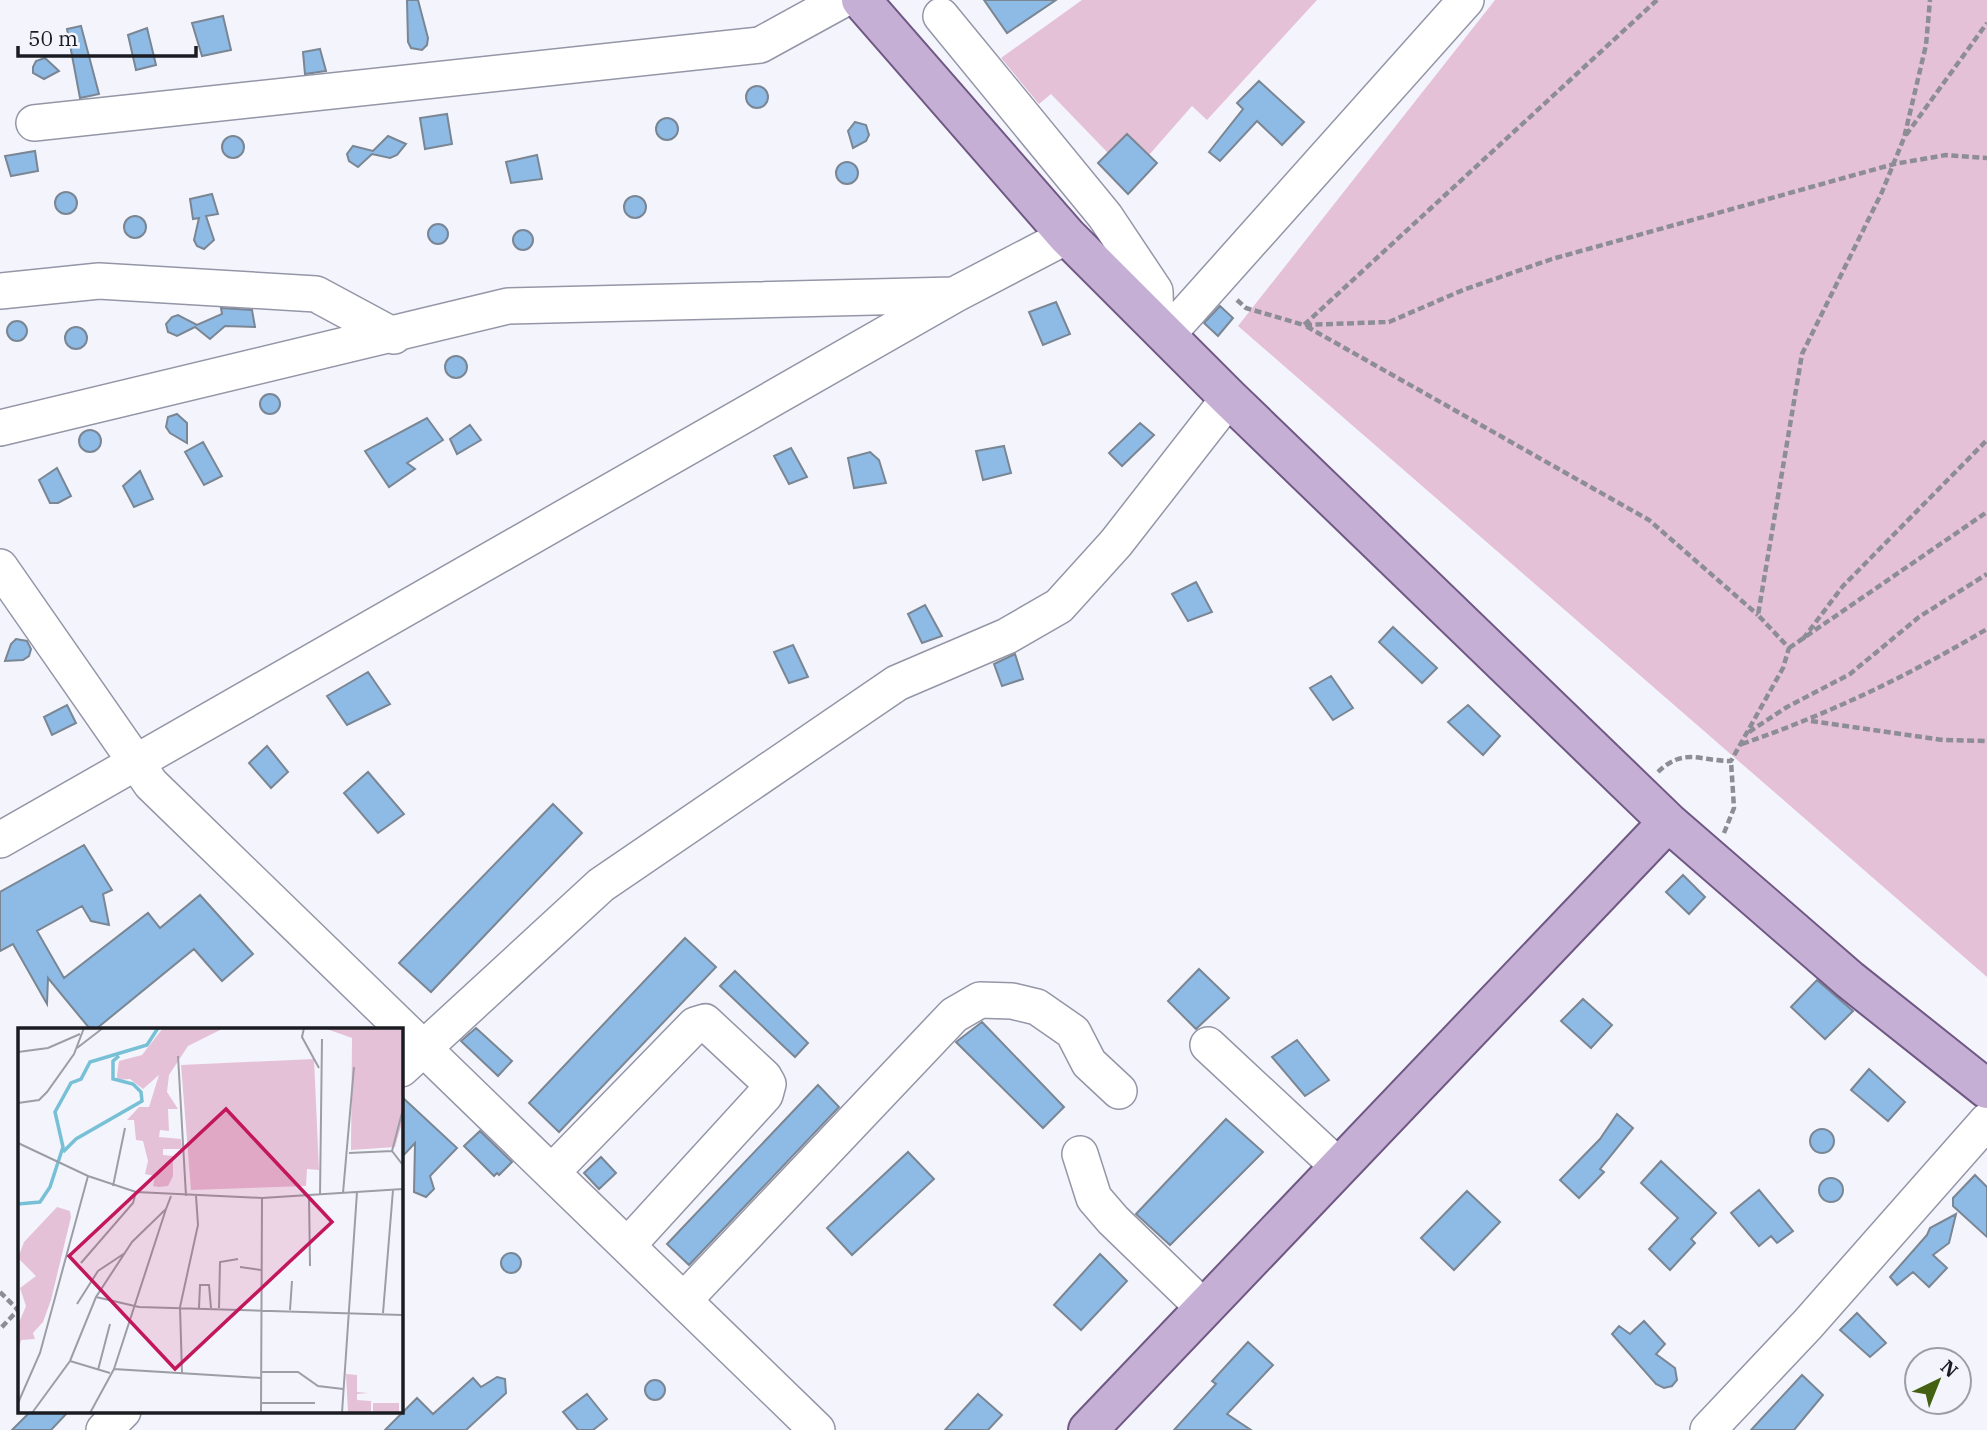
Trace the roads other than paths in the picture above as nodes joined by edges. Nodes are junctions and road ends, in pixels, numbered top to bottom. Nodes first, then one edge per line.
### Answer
1 (842, 0) edge
2 (861, 0) edge
3 (1466, 0) edge
4 (943, 8) edge
5 (924, 71) junction
6 (34, 123) dead end
7 (1068, 236) junction
8 (0, 291) edge
9 (954, 295) junction
10 (1162, 329) junction
11 (394, 336) junction
12 (1229, 398) junction
13 (0, 428) edge
14 (0, 567) edge
15 (139, 763) junction
16 (1668, 822) junction
17 (0, 840) edge
18 (383, 1028) edge
19 (1208, 1045) dead end
20 (412, 1058) edge
21 (1987, 1089) edge
22 (1119, 1091) dead end
23 (1987, 1121) edge
24 (1080, 1154) dead end
25 (1339, 1167) junction
26 (552, 1172) junction
27 (628, 1245) junction
28 (684, 1300) junction
29 (1205, 1308) junction
30 (122, 1412) edge
31 (104, 1430) edge
32 (817, 1430) edge
33 (1088, 1430) edge
34 (1708, 1430) edge

1 - 6 street
2 - 5 main road
3 - 10 street
4 - 5 street
4 - 10 street
5 - 7 main road
7 - 9 street
7 - 10 main road
8 - 11 street
9 - 11 street
9 - 15 street
10 - 12 main road
11 - 13 street
12 - 16 main road
12 - 20 street
14 - 15 street
15 - 17 street
15 - 18 street
16 - 21 main road
16 - 25 main road
19 - 25 street
20 - 26 street
22 - 28 street
23 - 34 street
24 - 29 street
25 - 29 main road
26 - 27 street
26 - 27 street
27 - 28 street
28 - 32 street
29 - 33 main road
30 - 31 street

